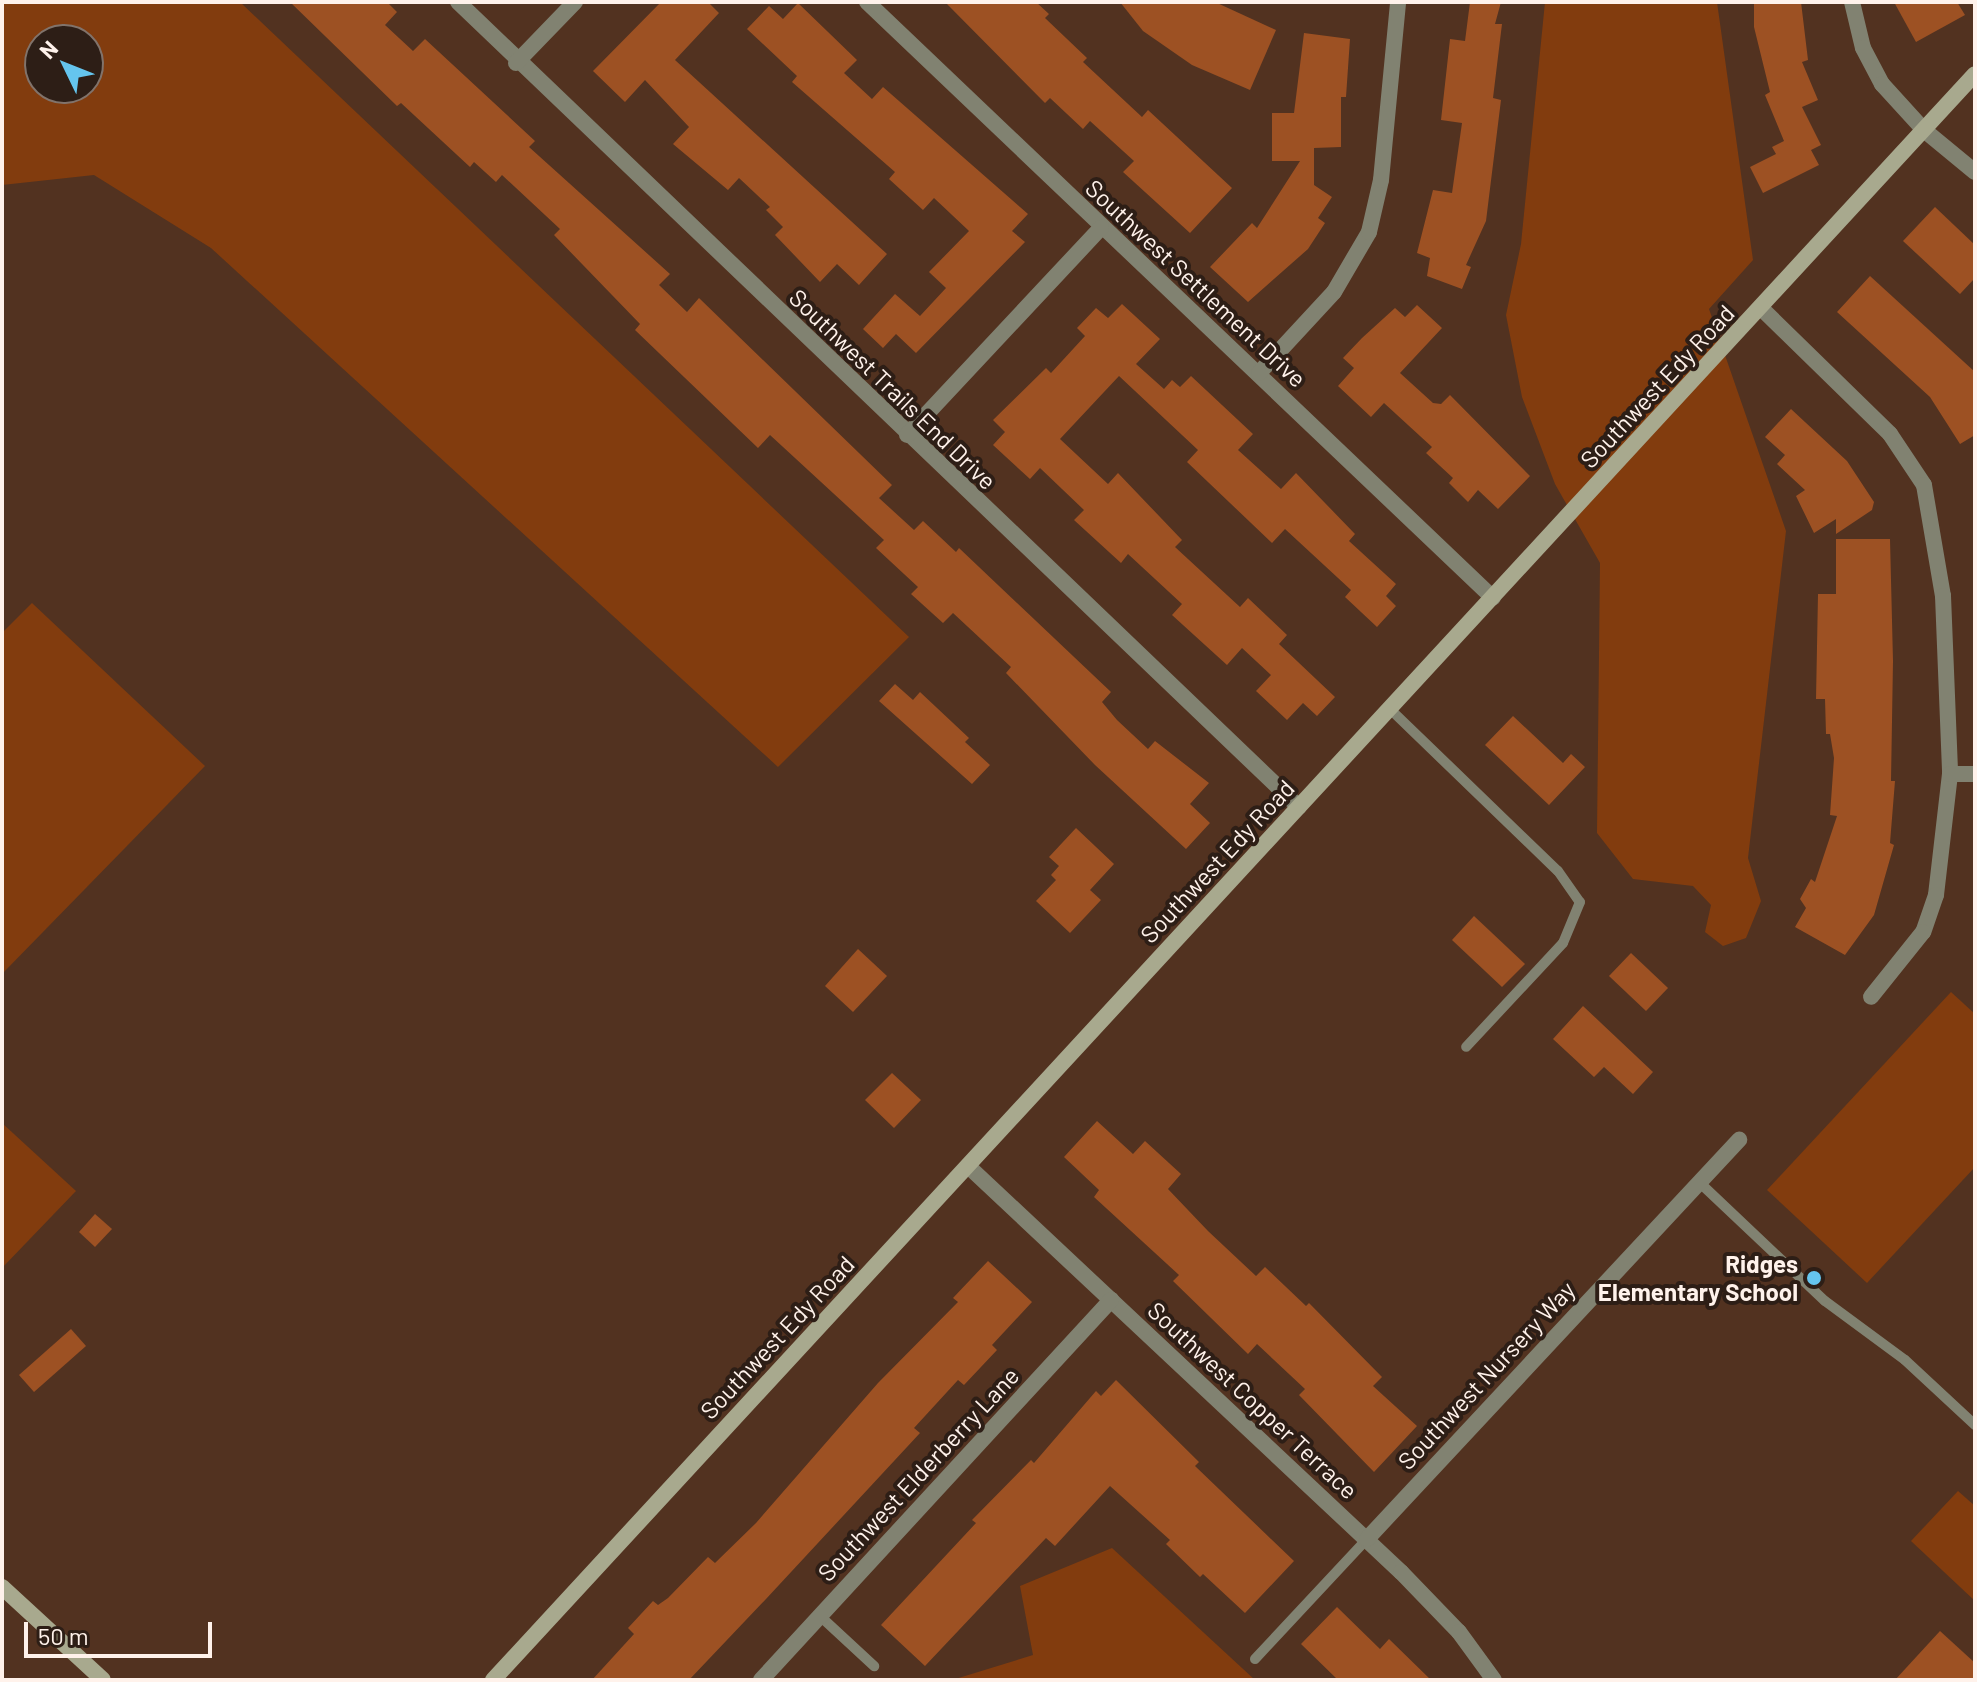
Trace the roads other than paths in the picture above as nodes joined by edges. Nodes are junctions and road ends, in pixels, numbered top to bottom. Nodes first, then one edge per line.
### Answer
1 (458, 2) edge
2 (575, 2) edge
3 (867, 2) edge
4 (1384, 2) edge
5 (1398, 2) edge
6 (1852, 2) edge
7 (516, 63) junction
8 (1975, 74) edge
9 (1924, 130) junction
10 (1975, 172) edge
11 (1101, 228) junction
12 (1761, 308) junction
13 (1259, 373) junction
14 (907, 435) junction
15 (1493, 598) junction
16 (1390, 709) junction
17 (1950, 774) junction
18 (1975, 774) edge
19 (1299, 807) junction
20 (1871, 997) dead end
21 (1466, 1047) dead end
22 (1739, 1140) dead end
23 (968, 1166) junction
24 (1699, 1182) junction
25 (1111, 1300) junction
26 (1975, 1425) edge
27 (1367, 1539) junction
28 (2, 1587) edge
29 (820, 1616) junction
30 (1255, 1659) dead end
31 (874, 1666) dead end
32 (103, 1680) edge
33 (493, 1680) edge
34 (761, 1680) edge
35 (1494, 1680) edge

1 - 7 street, Southwest Trails End Drive
2 - 7 street
3 - 11 street, Southwest Settlement Drive
4 - 5 street
5 - 13 street
6 - 9 street
7 - 14 street, Southwest Trails End Drive
8 - 9 main road, Southwest Edy Road
9 - 10 street
9 - 12 main road, Southwest Edy Road
11 - 13 street, Southwest Settlement Drive
11 - 14 street
12 - 15 main road, Southwest Edy Road
12 - 17 street
13 - 15 street, Southwest Settlement Drive
14 - 19 street, Southwest Trails End Drive
15 - 16 main road, Southwest Edy Road
16 - 19 main road, Southwest Edy Road
16 - 21 lane
17 - 18 street
17 - 20 street
19 - 23 main road, Southwest Edy Road
22 - 24 street, Southwest Nursery Way
23 - 25 street, Southwest Copper Terrace
23 - 33 main road, Southwest Edy Road
24 - 26 lane
24 - 27 street, Southwest Nursery Way
25 - 27 street, Southwest Copper Terrace
25 - 29 street, Southwest Elderberry Lane
27 - 30 lane
27 - 35 street, Southwest Copper Terrace
28 - 32 main road
29 - 31 lane
29 - 34 street, Southwest Elderberry Lane

